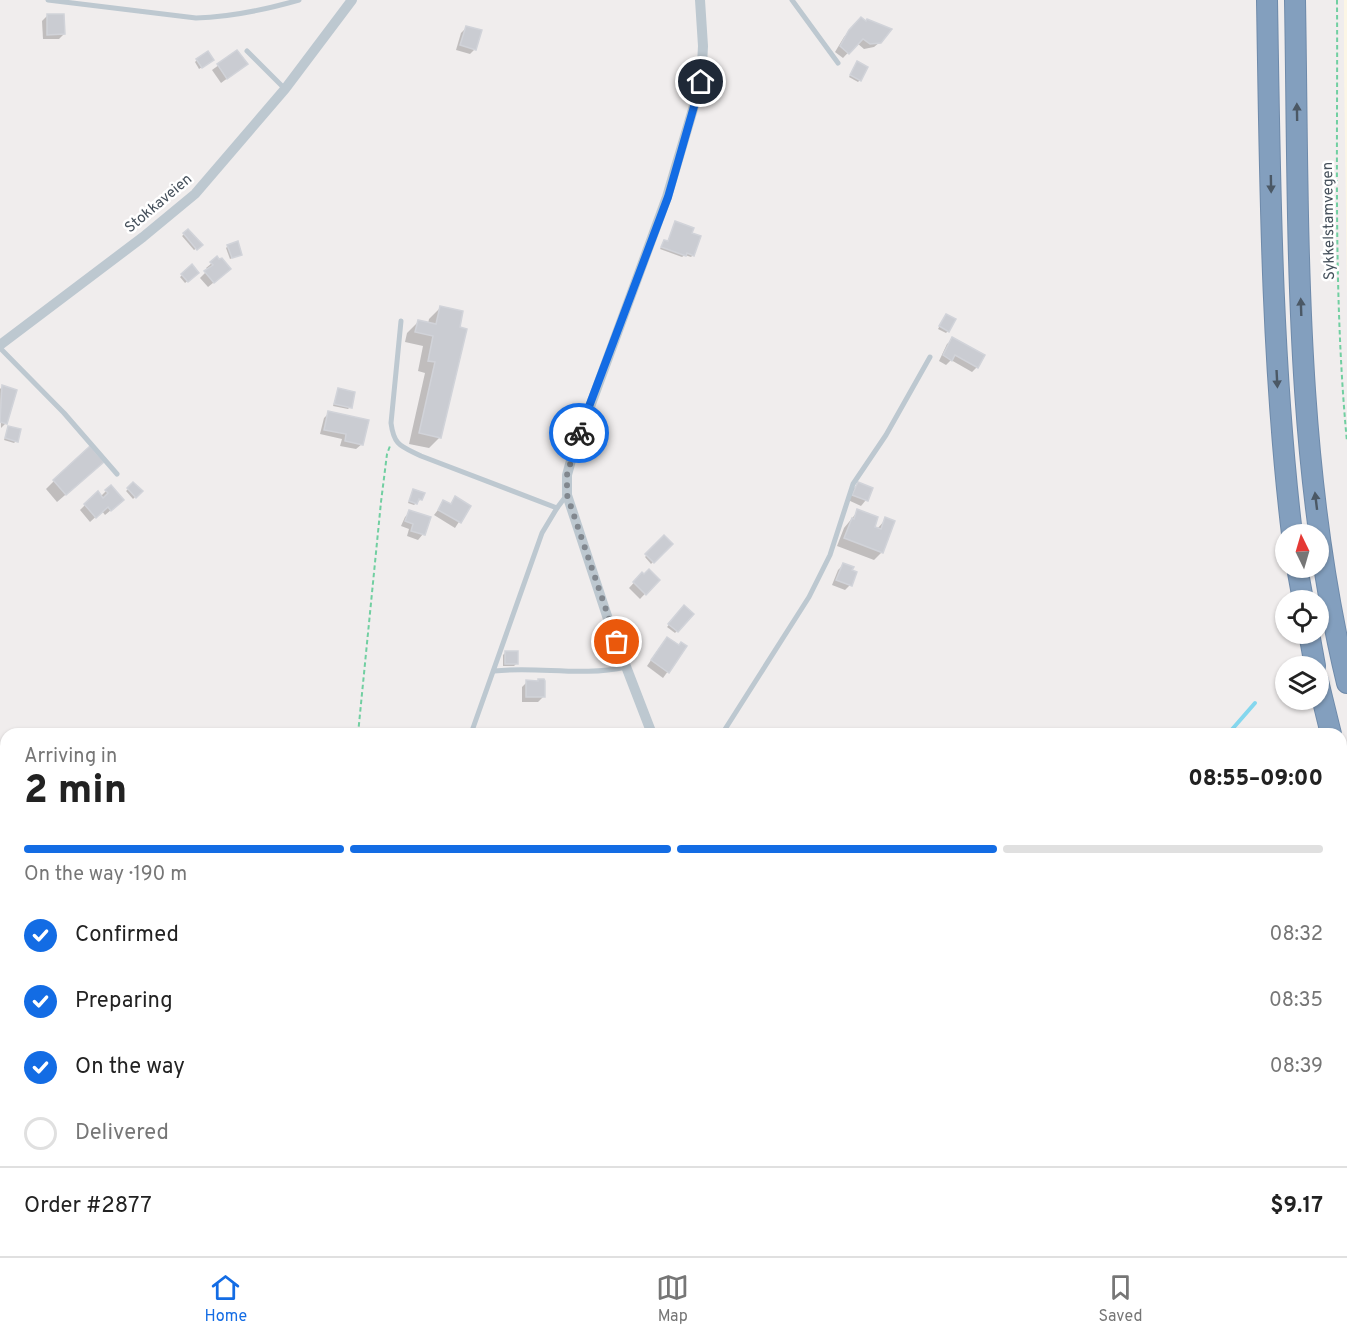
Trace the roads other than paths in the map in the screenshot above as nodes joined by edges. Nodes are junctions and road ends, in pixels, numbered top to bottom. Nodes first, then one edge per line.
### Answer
1 (48, 0) edge
2 (297, 0) edge
3 (352, 0) edge
4 (700, 0) edge
5 (792, 0) edge
6 (1267, 0) edge
7 (1295, 0) edge
8 (61, 1) edge
9 (247, 51) dead end
10 (838, 63) dead end
11 (285, 89) junction
12 (401, 321) dead end
13 (0, 346) edge
14 (930, 357) dead end
15 (117, 474) dead end
16 (567, 495) junction
17 (556, 508) junction
18 (1291, 524) edge
19 (626, 667) junction
20 (494, 670) junction
21 (1347, 683) edge
22 (1325, 710) edge
23 (473, 728) dead end
24 (649, 728) edge
25 (726, 728) edge
26 (1329, 728) edge

1 - 8 lane
2 - 8 lane
3 - 11 street, Stokkaveien
4 - 16 street
5 - 10 lane
6 -> 18 highway
21 -> 7 highway
9 - 11 lane
11 - 13 street, Stokkaveien
12 - 17 lane
13 - 15 lane
14 - 25 lane
16 - 17 lane
16 - 19 street
17 - 20 lane
19 - 20 lane
19 - 24 street
20 - 23 lane
22 - 26 highway

